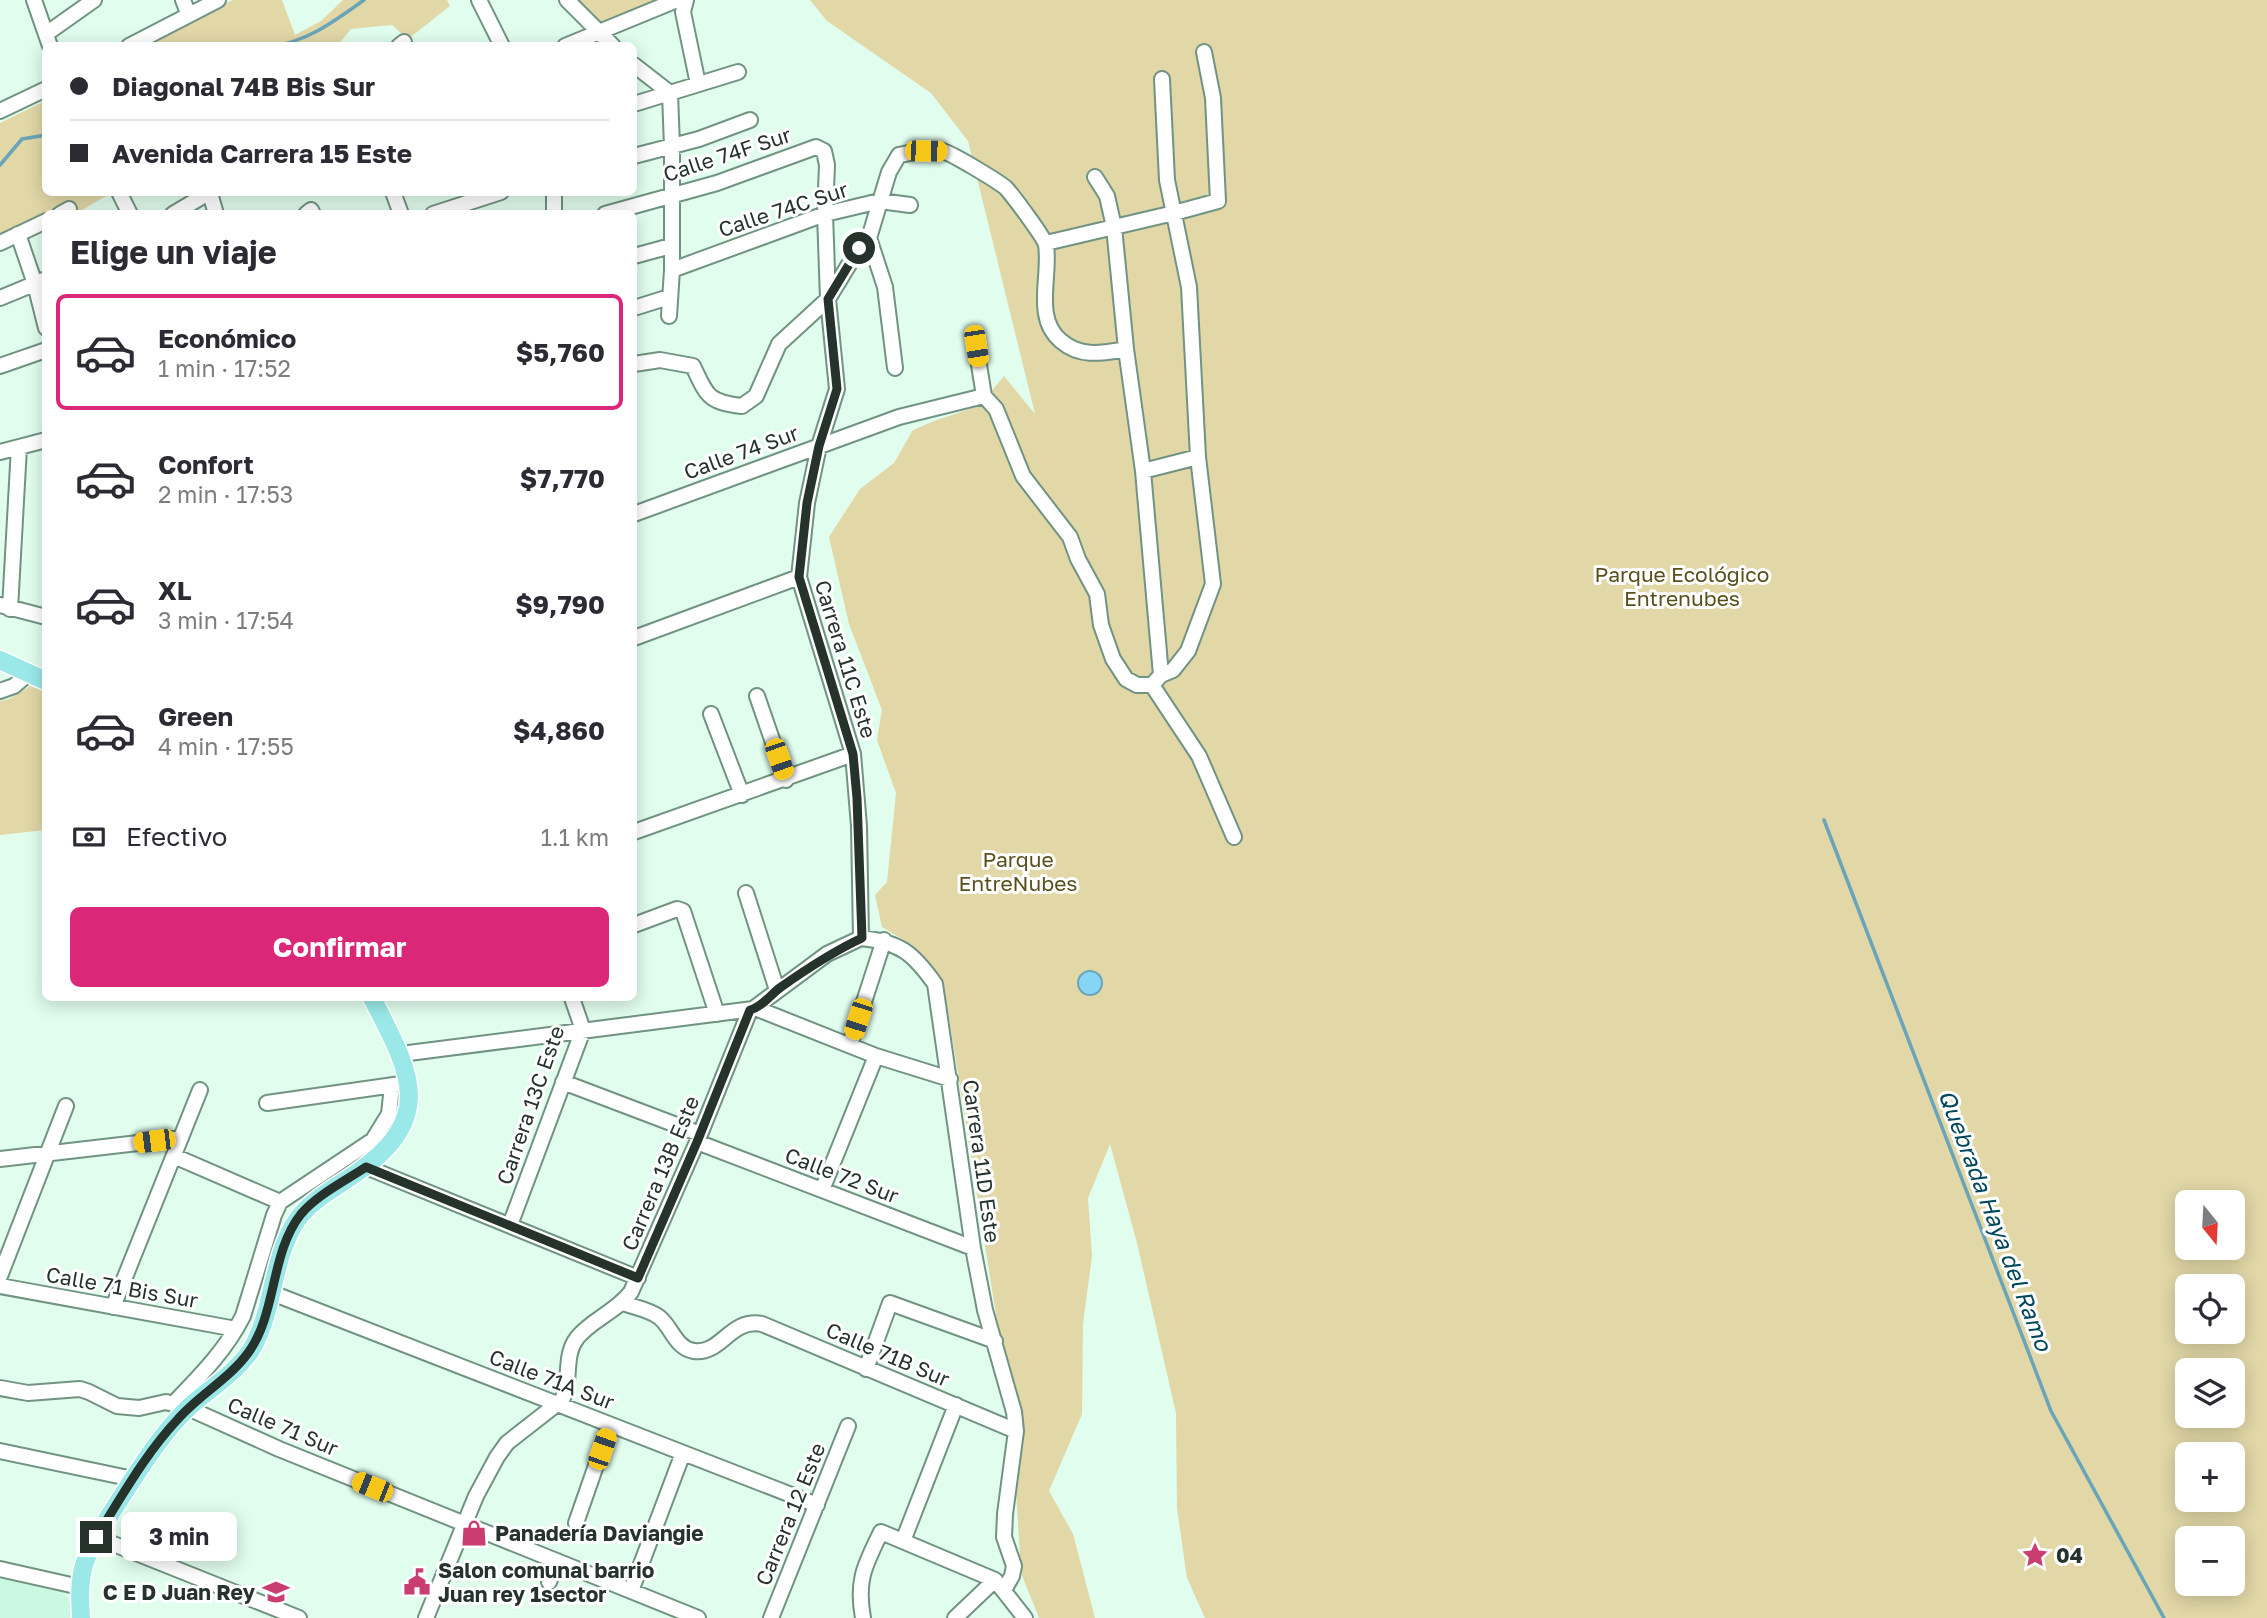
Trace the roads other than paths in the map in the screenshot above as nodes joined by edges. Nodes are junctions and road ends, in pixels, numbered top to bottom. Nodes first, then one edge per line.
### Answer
1 (34, 0) edge
2 (94, 0) edge
3 (218, 0) edge
4 (478, 0) edge
5 (567, 0) edge
6 (677, 0) edge
7 (686, 0) edge
8 (185, 7) edge
9 (599, 33) junction
10 (48, 40) edge
11 (135, 42) edge
12 (500, 42) edge
13 (575, 42) edge
14 (609, 42) edge
15 (1204, 51) dead end
16 (637, 67) edge
17 (738, 72) dead end
18 (1162, 79) dead end
19 (698, 84) junction
20 (42, 91) edge
21 (670, 93) junction
22 (637, 103) edge
23 (0, 111) edge
24 (750, 120) dead end
25 (672, 147) junction
26 (821, 148) joint
27 (637, 155) edge
28 (1095, 177) dead end
29 (671, 194) junction
30 (203, 196) edge
31 (489, 196) edge
32 (880, 201) junction
33 (910, 205) dead end
34 (180, 210) edge
35 (445, 210) edge
36 (618, 210) edge
37 (1174, 213) junction
38 (825, 214) junction
39 (42, 222) edge
40 (1114, 227) junction
41 (19, 234) junction
42 (869, 237) junction
43 (0, 243) edge
44 (1046, 243) junction
45 (671, 246) junction
46 (637, 255) edge
47 (672, 270) junction
48 (40, 282) edge
49 (0, 298) edge
50 (669, 298) junction
51 (828, 299) junction
52 (637, 307) edge
53 (669, 316) dead end
54 (976, 346) dead end
55 (1126, 349) junction
56 (42, 351) edge
57 (637, 364) edge
58 (0, 366) edge
59 (895, 368) dead end
60 (984, 396) junction
61 (42, 441) edge
62 (819, 446) junction
63 (19, 447) junction
64 (0, 452) edge
65 (1198, 457) junction
66 (1143, 471) junction
67 (637, 513) edge
68 (799, 577) junction
69 (5, 607) edge
70 (42, 616) edge
71 (637, 637) edge
72 (0, 660) edge
73 (28, 674) junction
74 (42, 679) edge
75 (1157, 680) junction
76 (0, 691) edge
77 (757, 696) dead end
78 (711, 714) dead end
79 (853, 754) junction
80 (786, 780) junction
81 (741, 795) junction
82 (637, 831) edge
83 (1234, 837) dead end
84 (746, 893) dead end
85 (637, 924) edge
86 (862, 938) junction
87 (884, 940) junction
88 (777, 990) junction
89 (374, 1001) edge
90 (573, 1001) edge
91 (753, 1009) junction
92 (717, 1013) junction
93 (583, 1030) junction
94 (850, 1045) junction
95 (401, 1054) junction
96 (876, 1056) junction
97 (950, 1079) junction
98 (563, 1082) junction
99 (401, 1084) junction
100 (200, 1090) dead end
101 (267, 1102) dead end
102 (66, 1106) dead end
103 (181, 1138) junction
104 (698, 1138) junction
105 (48, 1154) junction
106 (174, 1156) junction
107 (0, 1159) edge
108 (366, 1167) junction
109 (822, 1190) junction
110 (280, 1202) junction
111 (509, 1226) junction
112 (973, 1248) junction
113 (0, 1276) edge
114 (638, 1278) junction
115 (0, 1286) edge
116 (272, 1293) junction
117 (623, 1303) junction
118 (113, 1307) junction
119 (236, 1329) junction
120 (995, 1341) junction
121 (866, 1368) junction
122 (0, 1388) edge
123 (558, 1404) junction
124 (181, 1405) junction
125 (956, 1405) junction
126 (610, 1424) junction
127 (848, 1426) dead end
128 (1016, 1431) junction
129 (0, 1451) edge
130 (684, 1453) junction
131 (133, 1479) junction
132 (817, 1505) junction
133 (576, 1523) dead end
134 (464, 1524) junction
135 (96, 1537) junction
136 (903, 1541) junction
137 (557, 1561) junction
138 (0, 1569) edge
139 (549, 1582) dead end
140 (1000, 1585) junction
141 (80, 1587) junction
142 (631, 1591) junction
143 (81, 1618) edge
144 (299, 1618) edge
145 (426, 1618) edge
146 (698, 1618) edge
147 (771, 1618) edge
148 (863, 1618) edge
149 (955, 1618) edge
150 (1025, 1618) edge

1 - 10 street
2 - 10 street
3 - 8 street
4 - 12 street
5 - 9 street
6 - 9 street
7 - 19 street
8 - 11 street
9 - 13 street
9 - 14 street
15 - 37 street
16 - 21 street
17 - 19 street
18 - 37 street
19 - 21 street
20 - 23 street
21 - 22 street
21 - 25 street
24 - 25 street
25 - 27 street
25 - 29 street
26 - 29 street, Calle 74F Sur
26 - 38 street, Carrera 11C Este
28 - 40 street
29 - 36 street, Calle 74F Sur
29 - 45 street
30 - 34 street
31 - 35 street
32 - 33 street, Calle 74C Sur
32 - 38 street, Calle 74C Sur
32 - 42 street
32 - 44 street
37 - 40 street
37 - 65 street
38 - 47 street, Calle 74C Sur
38 - 51 street, Carrera 11C Este
39 - 41 street
40 - 44 street
40 - 55 street
41 - 43 street
41 - 48 street
42 - 51 street
42 - 59 street
44 - 55 street
45 - 46 street
45 - 47 street
47 - 50 street
48 - 49 street
50 - 52 street
50 - 53 street
51 - 57 street
51 - 62 street, Carrera 11C Este
54 - 60 street
55 - 66 street
56 - 58 street
60 - 62 street, Calle 74 Sur
60 - 75 street
61 - 63 street
62 - 67 street, Calle 74 Sur
62 - 68 street, Carrera 11C Este
63 - 64 street
63 - 69 street
65 - 66 street
65 - 75 street
66 - 75 street
68 - 71 street
68 - 79 street, Carrera 11C Este
69 - 70 street
72 - 73 main road
73 - 74 main road
73 - 76 street
75 - 83 street
77 - 80 street
78 - 81 street
79 - 80 street
79 - 86 street, Carrera 11C Este
80 - 81 street
81 - 82 street
84 - 88 street
85 - 92 street
86 - 87 street, Carrera 11D Este
86 - 88 street
87 - 94 street
87 - 97 street, Carrera 11D Este
88 - 91 street
89 - 95 main road
90 - 93 street, Carrera 13C Este
91 - 92 street
91 - 94 street
91 - 104 street, Carrera 13B Este
92 - 93 street
93 - 95 street
93 - 98 street, Carrera 13C Este
94 - 96 street
95 - 99 main road
96 - 97 street
96 - 109 street
97 - 112 street, Carrera 11D Este
98 - 104 street, Calle 72 Sur
98 - 111 street, Carrera 13C Este
99 - 101 street
99 - 108 main road
99 - 110 street
100 - 103 street
102 - 105 street
103 - 105 street
103 - 106 street
104 - 109 street, Calle 72 Sur
104 - 114 street, Carrera 13B Este
105 - 107 street
105 - 113 street
106 - 110 street
106 - 118 street
108 - 111 street
108 - 116 main road
109 - 112 street, Calle 72 Sur
110 - 119 street
111 - 114 street
112 - 120 street, Carrera 11D Este
114 - 117 street, Carrera 13B Este
115 - 118 street, Calle 71 Bis Sur
116 - 123 street, Calle 71A Sur
116 - 124 main road
117 - 121 street, Calle 71B Sur
117 - 123 street, Carrera 13B Este
118 - 119 street, Calle 71 Bis Sur
119 - 124 street
120 - 121 street
120 - 128 street, Carrera 11D Este
121 - 125 street, Calle 71B Sur
122 - 124 street, Calle 71 Sur
123 - 126 street, Calle 71A Sur
123 - 134 street
124 - 131 main road
124 - 134 street, Calle 71 Sur
125 - 128 street, Calle 71B Sur
125 - 136 street
126 - 130 street, Calle 71A Sur
126 - 133 street
127 - 132 street, Carrera 12 Este
128 - 140 street, Carrera 11D Este
129 - 131 street
130 - 132 street, Calle 71A Sur
130 - 142 street
131 - 135 main road
132 - 147 street, Carrera 12 Este
134 - 137 street, Calle 71 Sur
134 - 145 street
135 - 141 main road
135 - 144 street
136 - 140 street
136 - 148 street
137 - 139 street
137 - 142 street, Calle 71 Sur
138 - 141 street
140 - 149 street
140 - 150 street
141 - 143 main road
142 - 146 street, Calle 71 Sur

